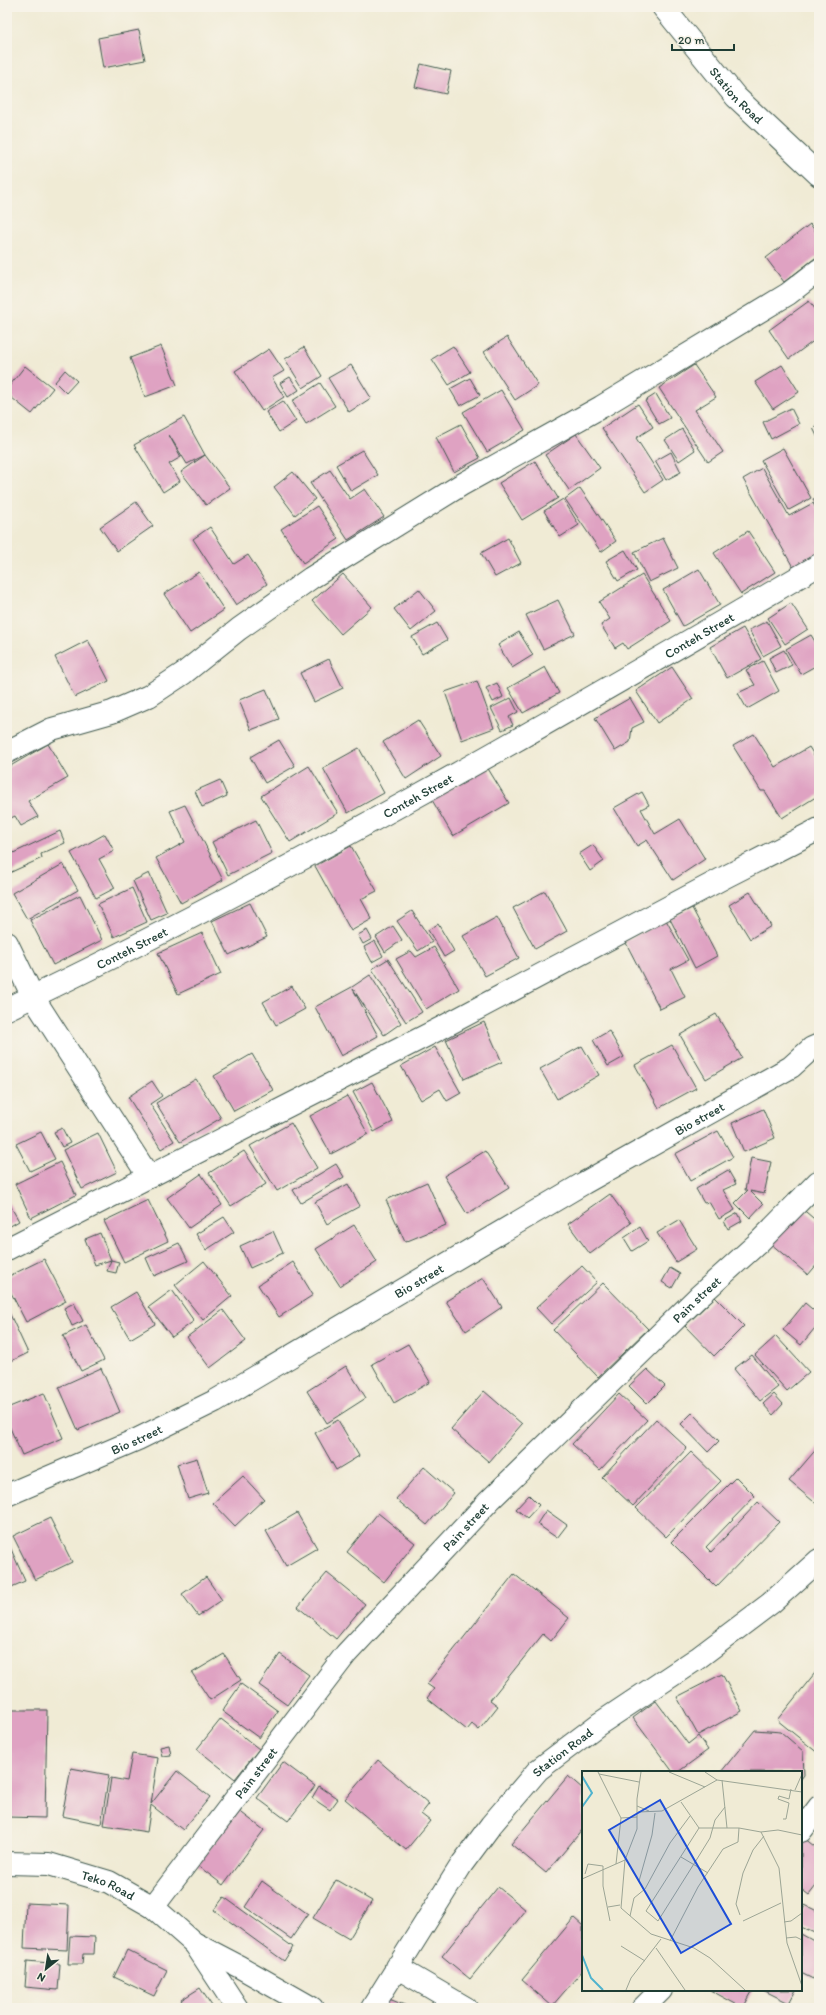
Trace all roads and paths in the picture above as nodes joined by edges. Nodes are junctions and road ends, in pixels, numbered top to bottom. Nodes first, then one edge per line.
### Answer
1 (663, 7) edge
2 (819, 175) edge
3 (819, 270) edge
4 (819, 565) edge
5 (7, 752) edge
6 (819, 829) edge
7 (7, 943) edge
8 (33, 997) junction
9 (7, 1009) edge
10 (819, 1045) edge
11 (149, 1176) junction
12 (818, 1182) dead end
13 (7, 1248) edge
14 (7, 1495) edge
15 (819, 1560) edge
16 (819, 1807) edge
17 (802, 1830) edge
18 (7, 1863) edge
19 (153, 1907) junction
20 (194, 1943) junction
21 (396, 1967) junction
22 (660, 1991) edge
23 (237, 2008) edge
24 (312, 2008) edge
25 (372, 2008) edge
26 (466, 2008) edge
27 (643, 2008) edge

1 - 2 street, Station Road
3 - 5 street
4 - 8 street, Conteh Street
6 - 11 street
7 - 8 street
8 - 9 street, Conteh Street
8 - 11 street
10 - 14 street, Bio street
11 - 13 street
12 - 19 street, Pain street
15 - 21 street, Station Road
16 - 17 street
18 - 19 street, Teko Road
19 - 20 street, Teko Road
20 - 23 street, Teko Road
20 - 24 street, Teko Road
21 - 25 street, Station Road
21 - 26 street
22 - 27 street

